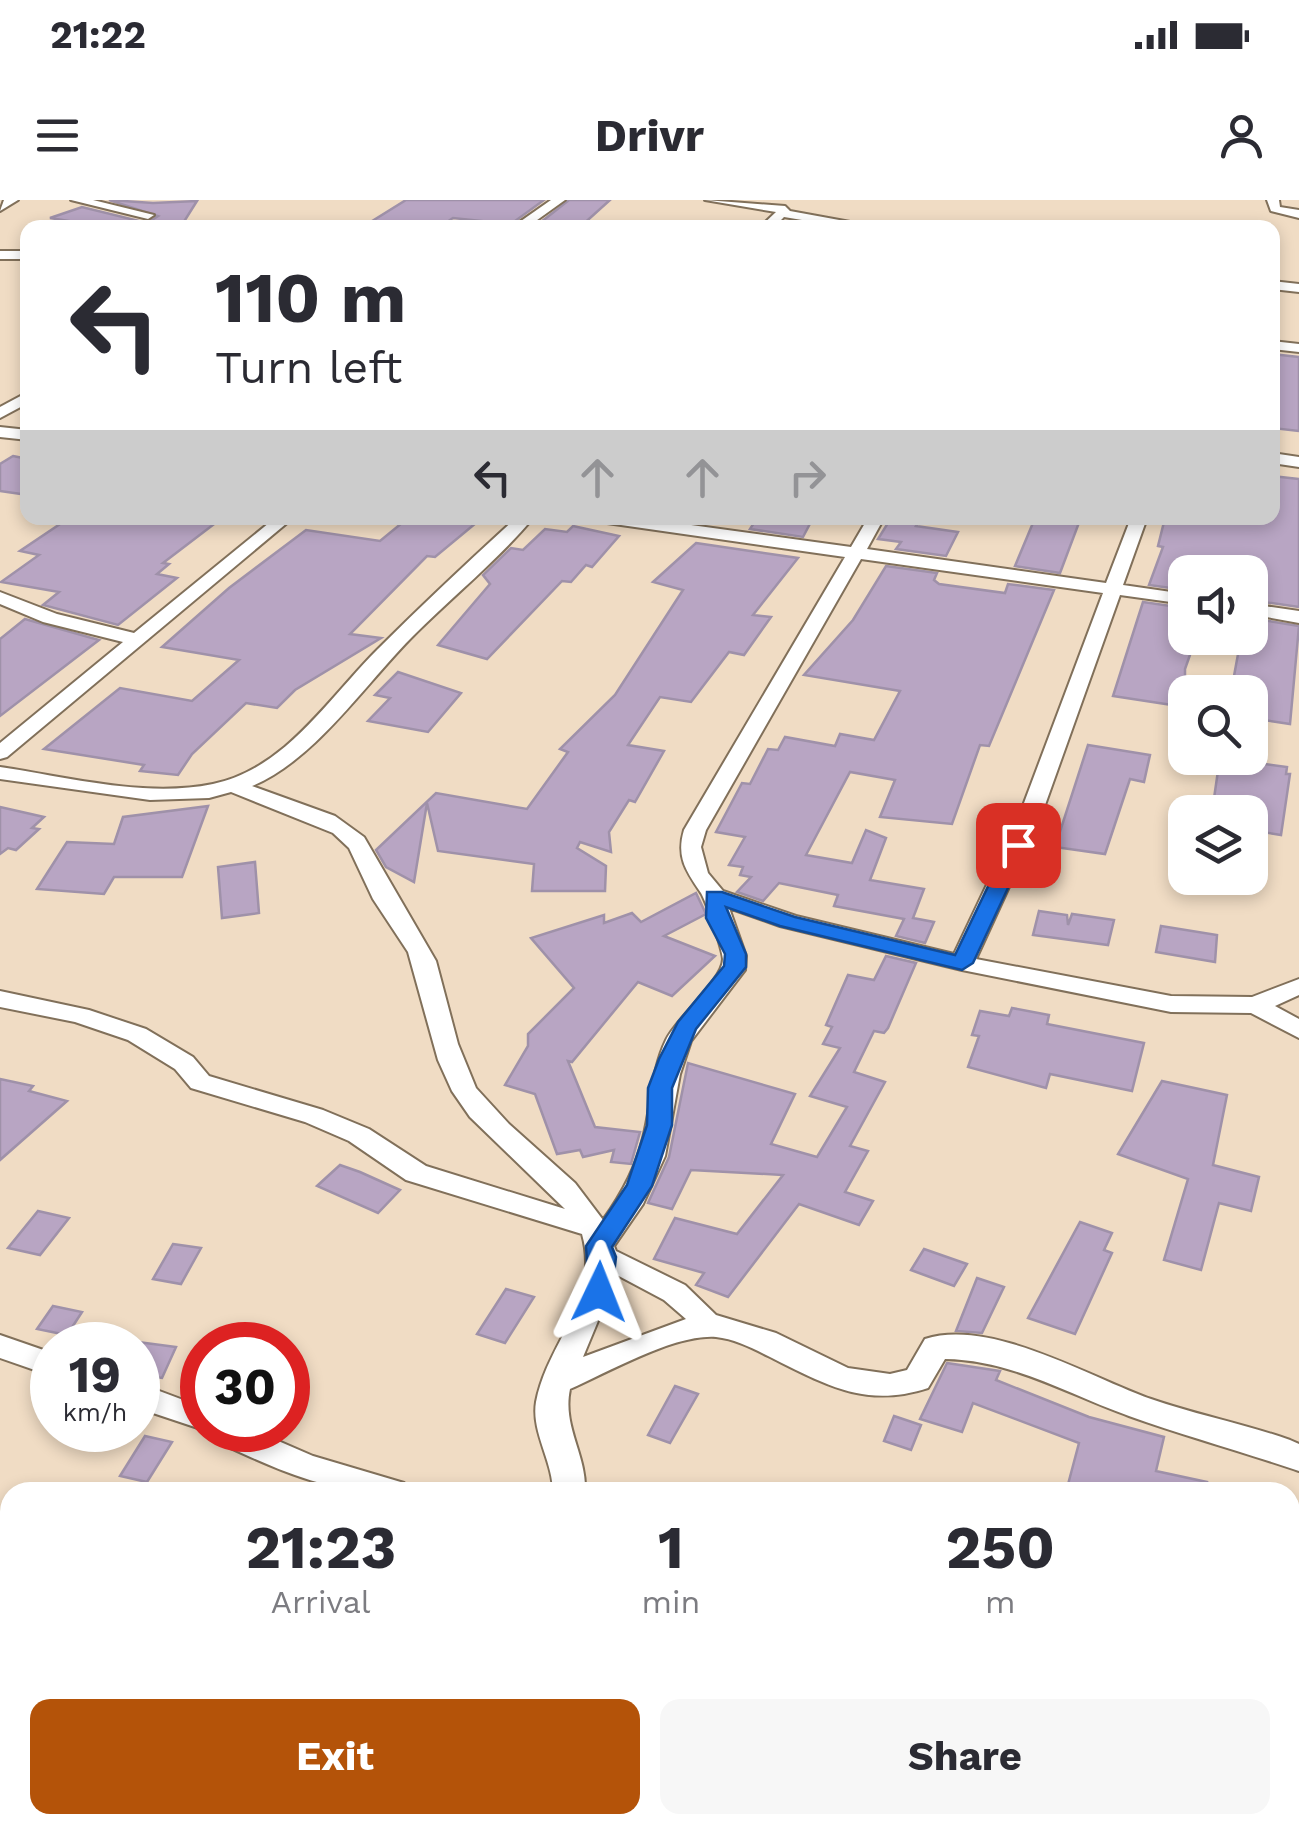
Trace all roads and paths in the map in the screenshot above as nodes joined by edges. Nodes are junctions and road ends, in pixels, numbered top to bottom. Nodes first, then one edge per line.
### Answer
1 (12, 200) edge
2 (77, 200) edge
3 (559, 200) edge
4 (712, 200) edge
5 (1273, 200) edge
6 (0, 208) edge
7 (784, 214) junction
8 (1299, 214) edge
9 (144, 220) edge
10 (529, 220) edge
11 (776, 220) edge
12 (824, 220) edge
13 (277, 525) edge
14 (518, 525) edge
15 (661, 525) edge
16 (872, 525) edge
17 (1136, 525) edge
18 (856, 550) junction
19 (1110, 588) junction
20 (0, 597) edge
21 (1168, 597) edge
22 (1268, 613) edge
23 (1299, 617) edge
24 (138, 640) junction
25 (0, 753) edge
26 (0, 773) edge
27 (234, 786) junction
28 (715, 896) junction
29 (962, 963) junction
30 (1299, 986) edge
31 (0, 999) edge
32 (1256, 1005) junction
33 (1299, 1030) edge
34 (598, 1243) junction
35 (708, 1326) junction
36 (0, 1346) edge
37 (30, 1357) edge
38 (556, 1382) junction
39 (270, 1452) edge
40 (1299, 1458) edge
41 (356, 1482) edge
42 (570, 1482) edge

1 - 6 street
2 - 9 street
3 - 10 street
4 - 7 street
5 - 8 street
7 - 11 street
7 - 12 street
13 - 24 street
14 - 27 street
15 - 18 street
16 - 18 street
17 - 19 street
18 - 19 street
18 - 28 street
19 - 21 street
19 - 29 street
20 - 24 street
22 - 23 street
24 - 25 street
26 - 27 street
27 - 34 street
28 - 29 street
28 - 34 street
29 - 32 street
30 - 32 street
31 - 34 street
32 - 33 street
34 - 35 street
34 - 38 street
35 - 38 street
35 - 40 street
36 - 37 street
38 - 42 street
39 - 41 street

